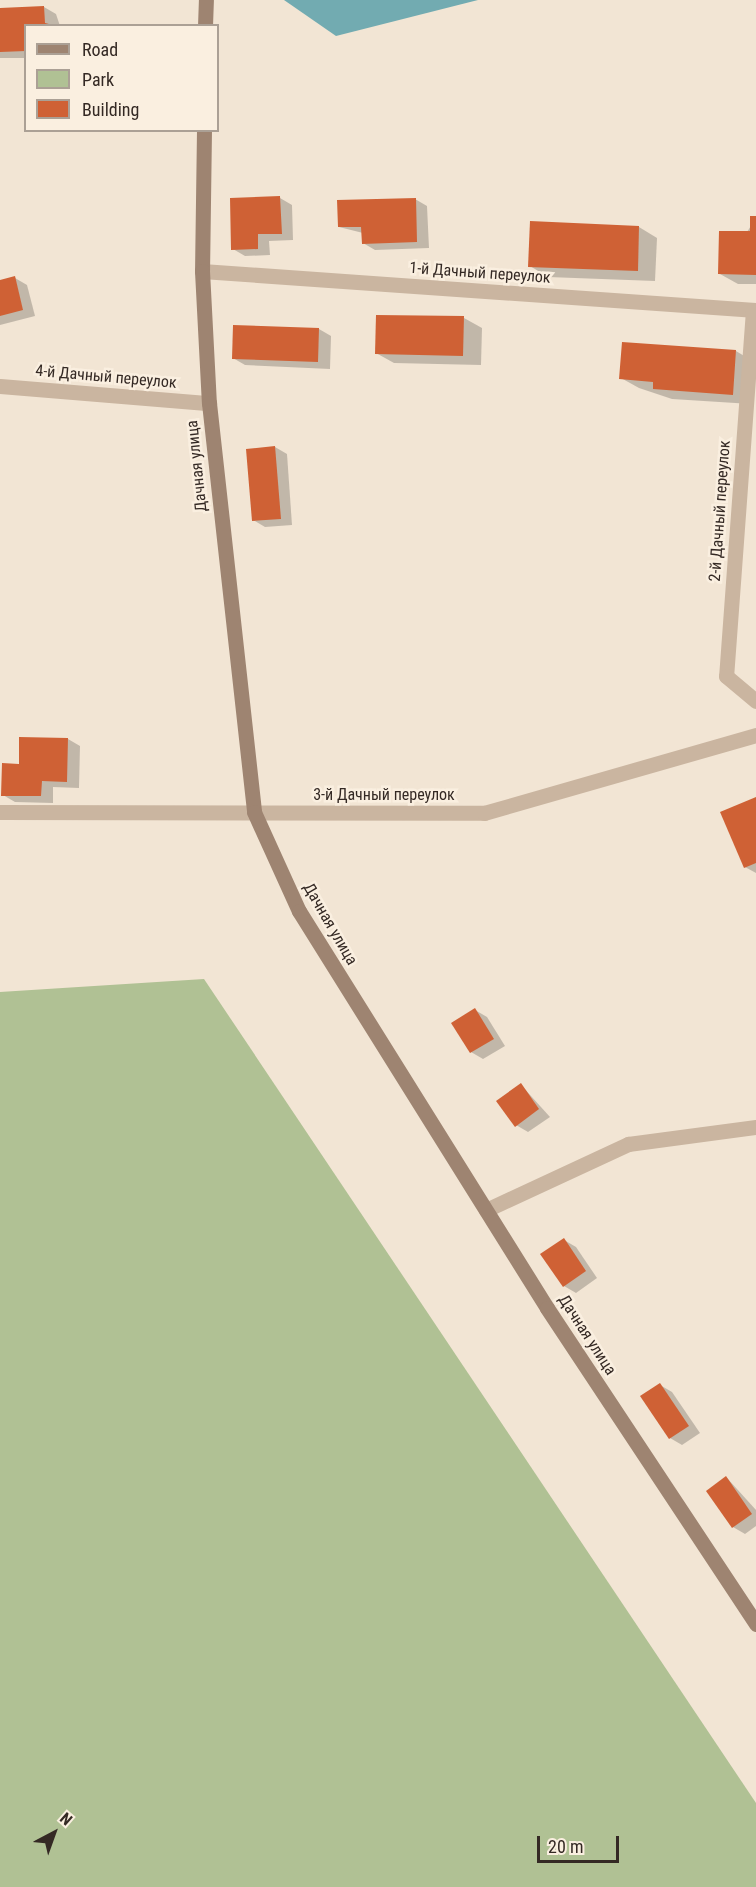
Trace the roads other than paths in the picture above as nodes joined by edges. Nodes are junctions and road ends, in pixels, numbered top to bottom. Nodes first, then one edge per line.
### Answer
1 (206, 0) edge
2 (205, 24) edge
3 (204, 132) edge
4 (202, 271) junction
5 (754, 310) edge
6 (0, 386) edge
7 (208, 403) junction
8 (756, 701) edge
9 (756, 735) edge
10 (0, 812) edge
11 (254, 812) junction
12 (756, 1127) edge
13 (486, 1210) junction
14 (756, 1624) edge

1 - 2 street
3 - 4 street, Дачная улица
4 - 5 street, 1-й Дачный переулок
4 - 7 street, Дачная улица
5 - 8 street, 2-й Дачный переулок
6 - 7 street, 4-й Дачный переулок
7 - 11 street, Дачная улица
9 - 11 street, 3-й Дачный переулок
10 - 11 street, 3-й Дачный переулок
11 - 13 street, Дачная улица
12 - 13 street
13 - 14 street, Дачная улица

